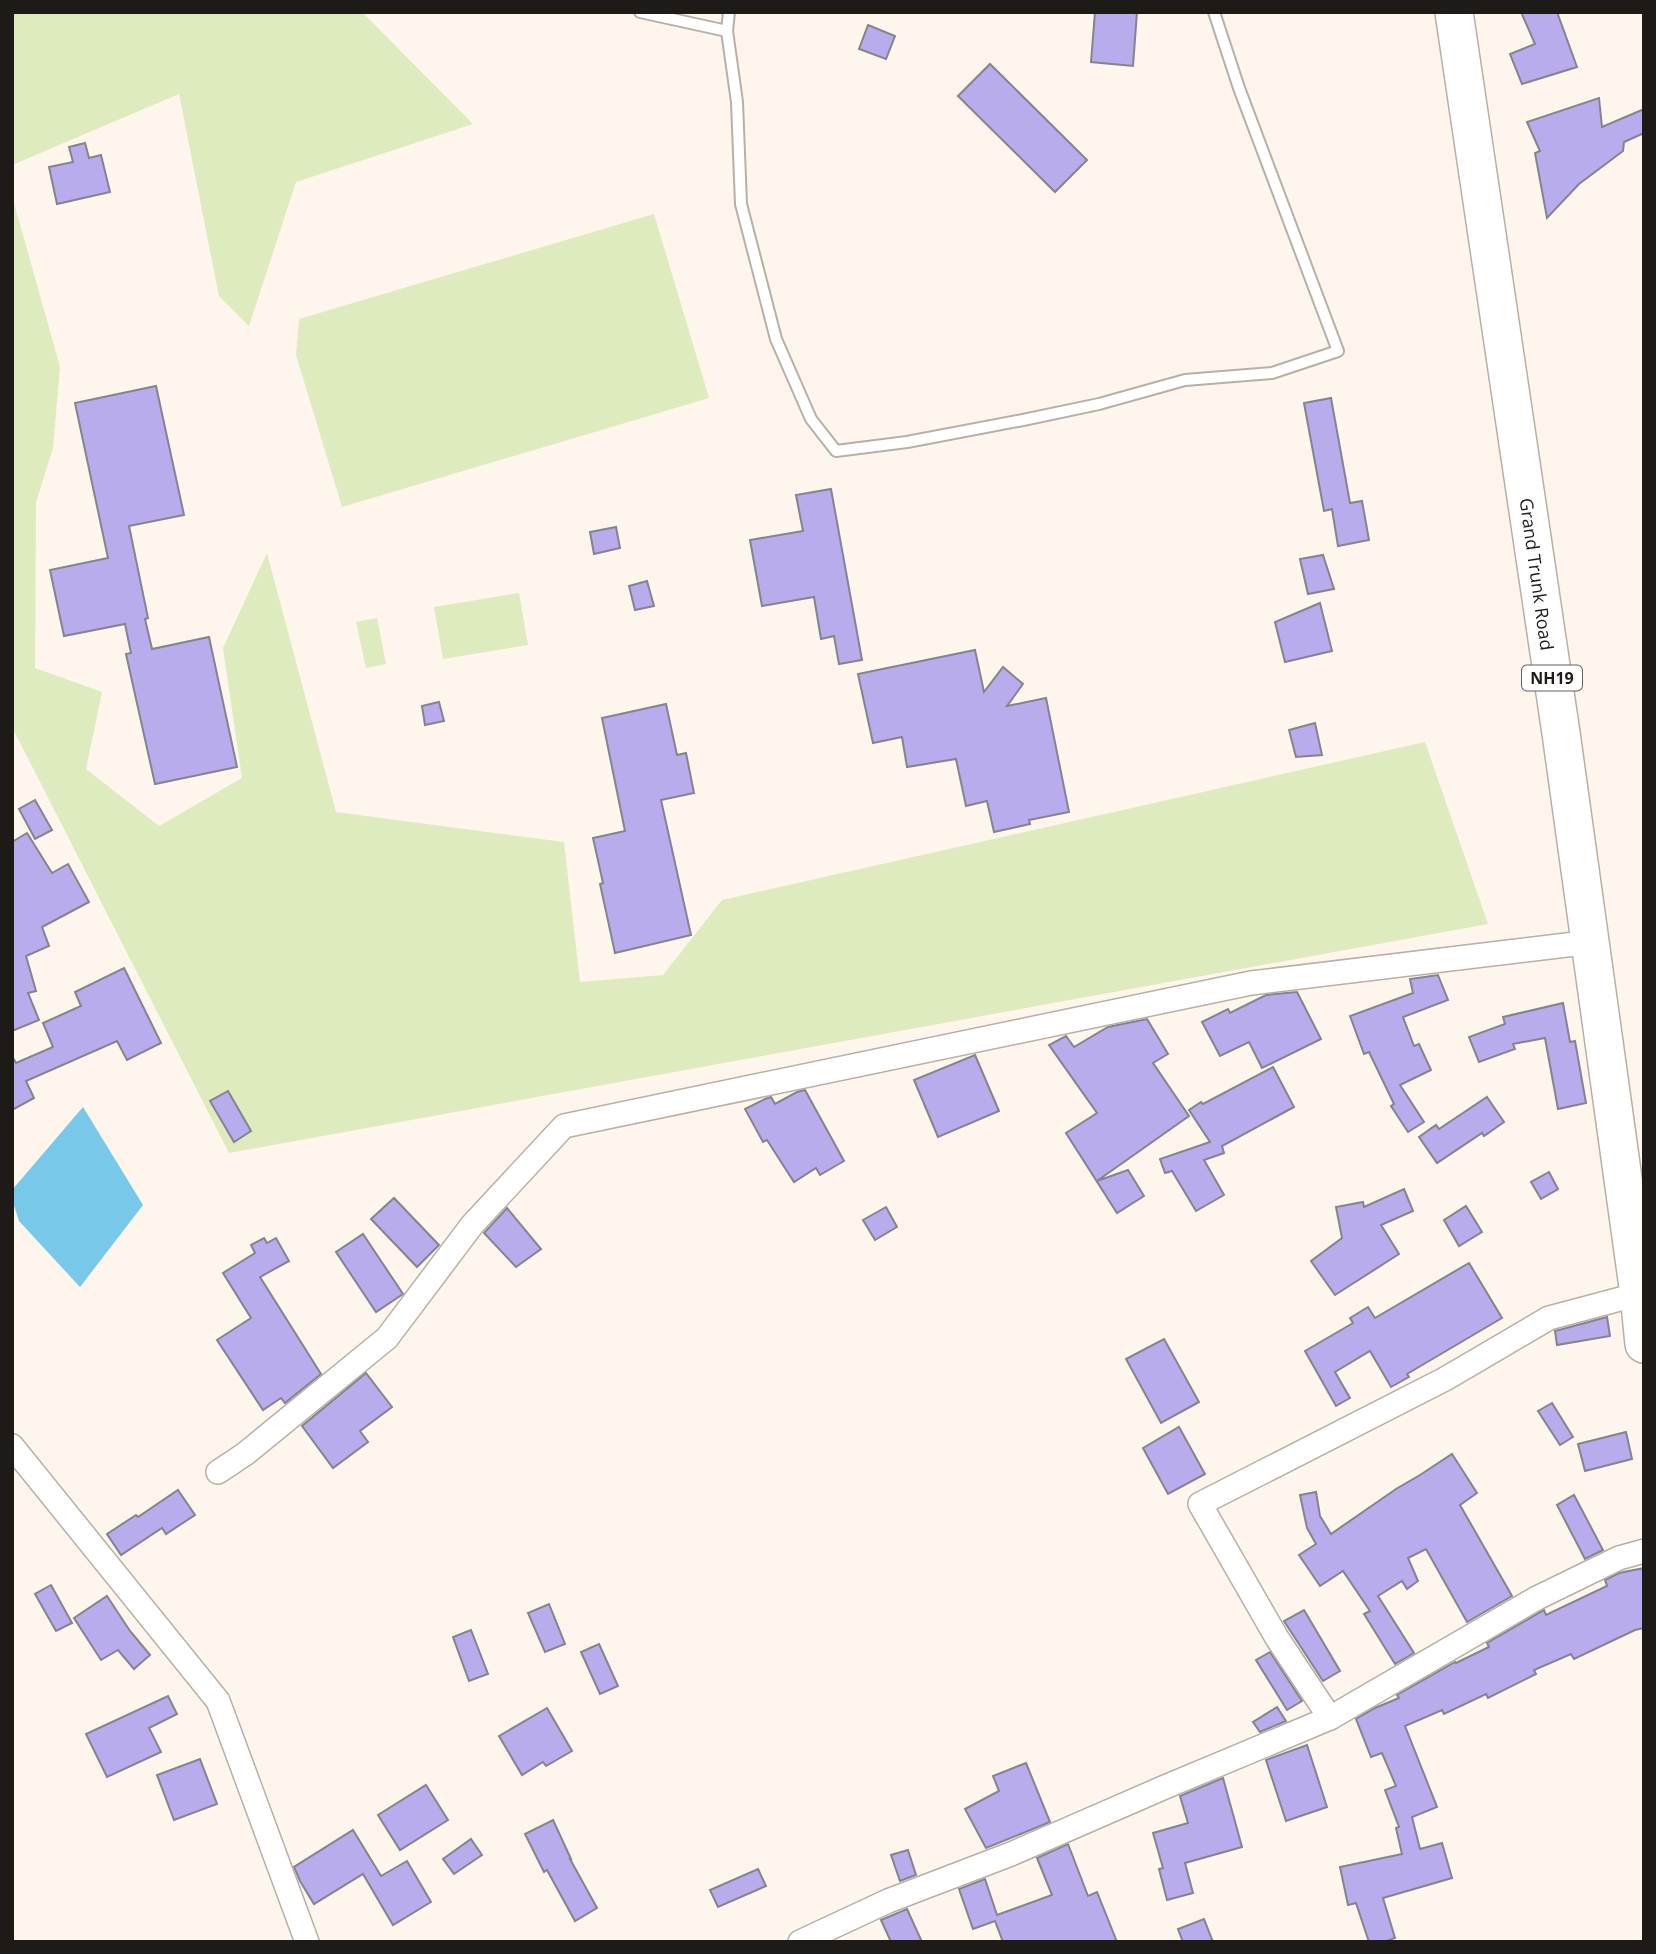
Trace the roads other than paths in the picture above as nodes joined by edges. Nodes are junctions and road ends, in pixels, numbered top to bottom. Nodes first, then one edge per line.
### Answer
1 (640, 12) edge
2 (729, 12) edge
3 (1214, 12) edge
4 (1454, 12) edge
5 (727, 31) junction
6 (1589, 940) junction
7 (1639, 1294) junction
8 (1644, 1344) edge
9 (12, 1446) edge
10 (218, 1472) dead end
11 (1644, 1551) edge
12 (1329, 1718) junction
13 (307, 1942) edge
14 (800, 1942) edge

1 - 5 lane
2 - 5 lane
3 - 5 lane
4 - 6 highway, Grand Trunk Road / NH19
6 - 7 highway, Grand Trunk Road / NH19
6 - 10 street
7 - 8 highway, Grand Trunk Road / NH19
7 - 12 street
9 - 13 street
11 - 12 street
12 - 14 street

